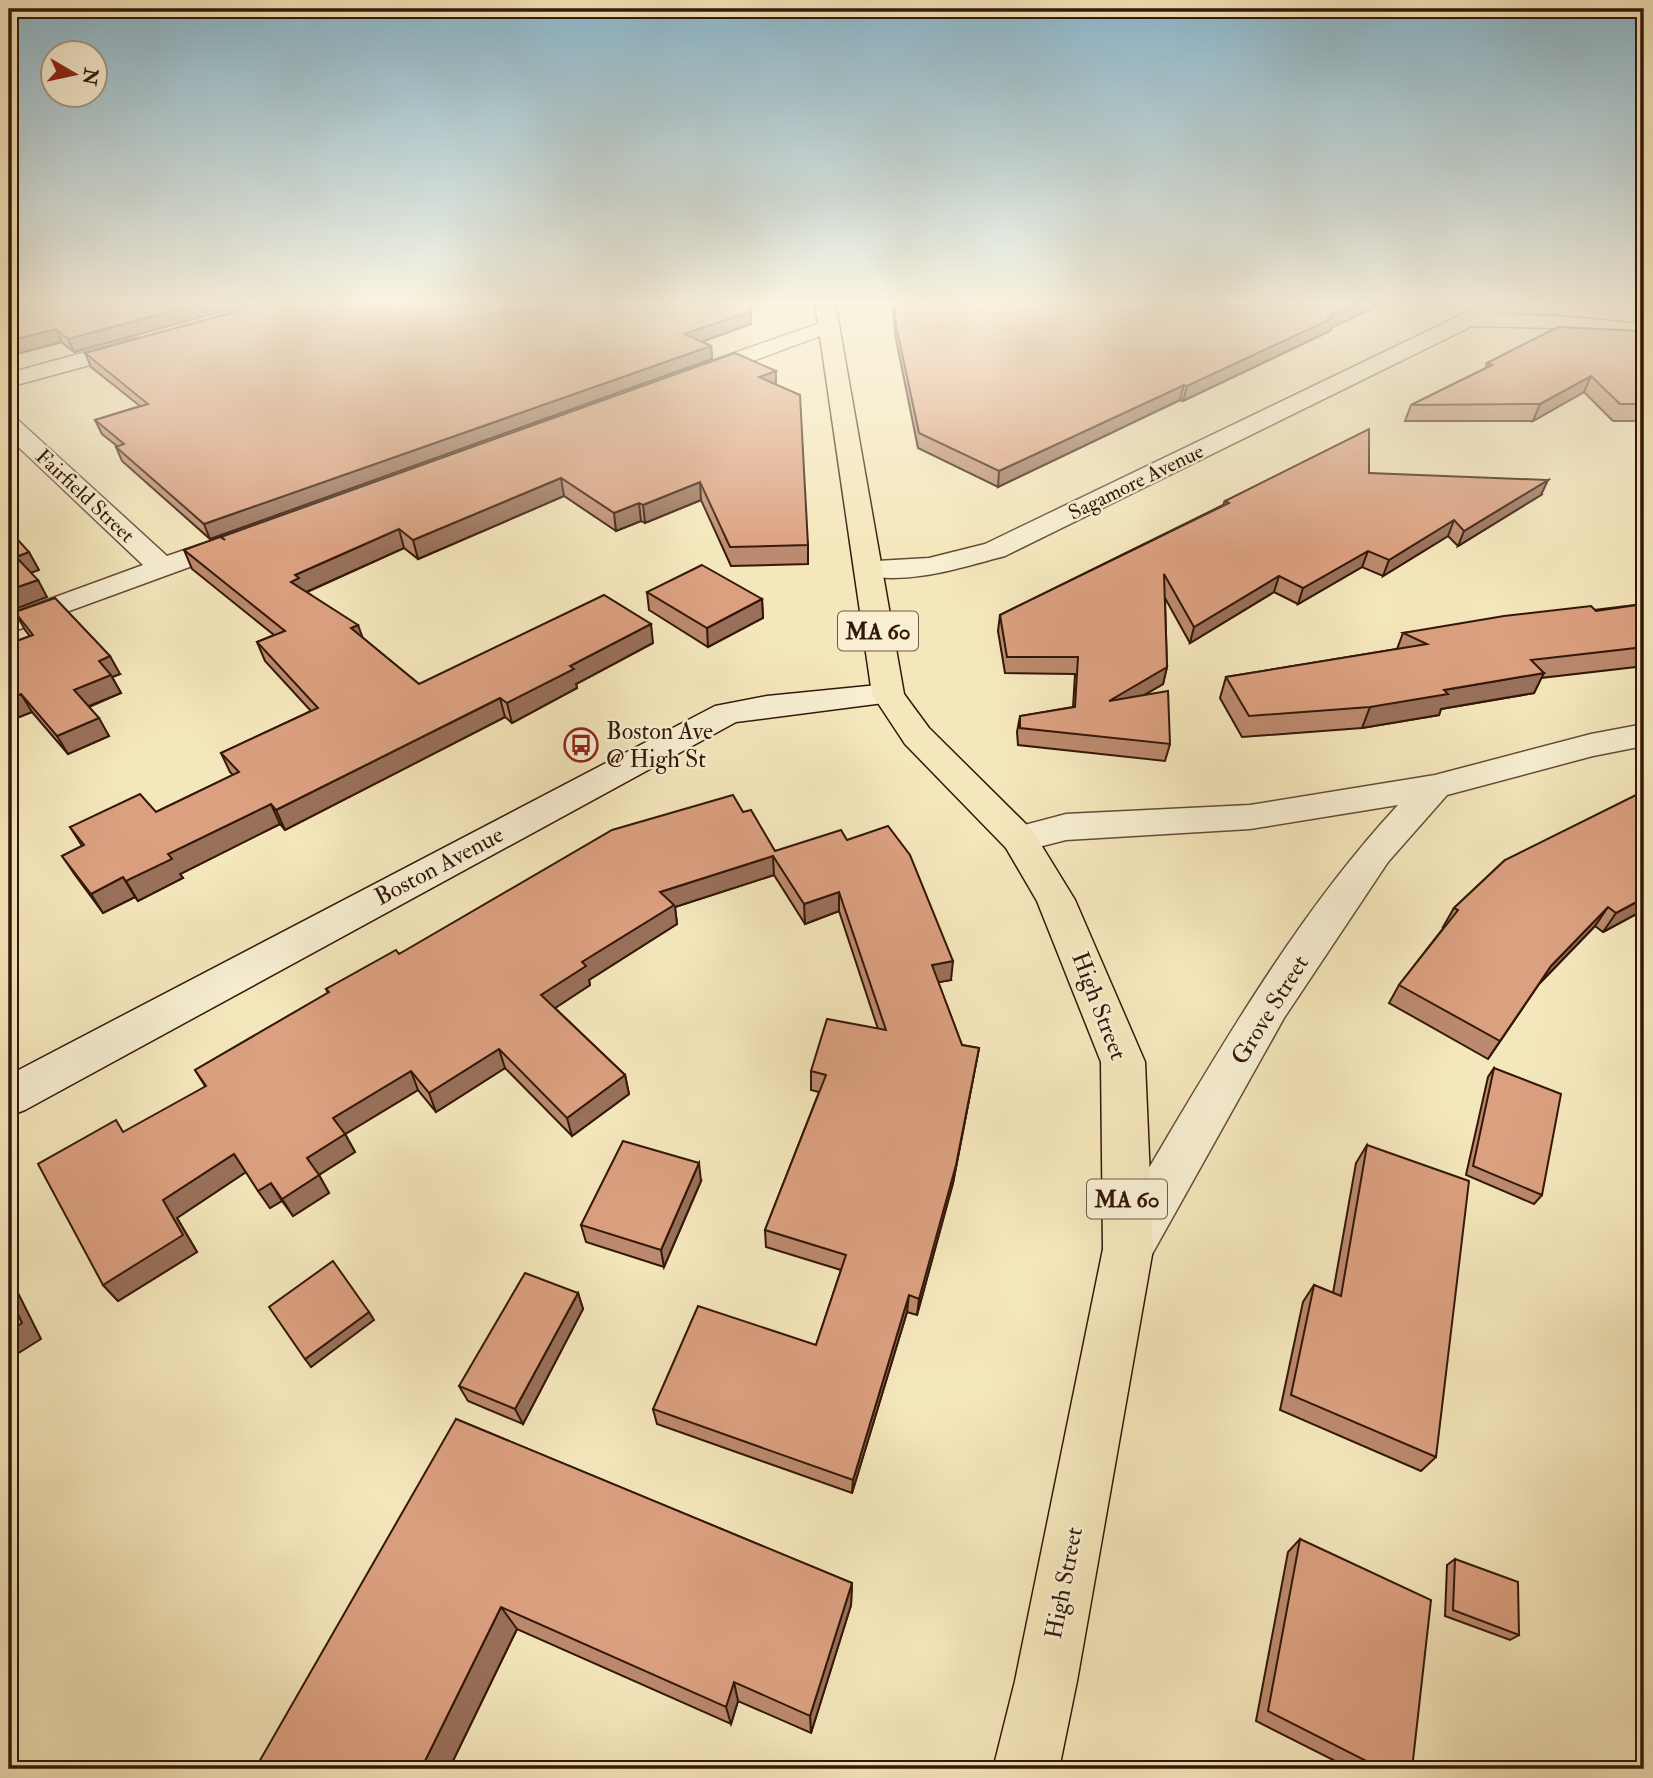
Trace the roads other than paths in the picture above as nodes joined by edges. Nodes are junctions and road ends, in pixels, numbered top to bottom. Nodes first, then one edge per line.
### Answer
1 (839, 385) edge
2 (1334, 385) edge
3 (9, 425) edge
4 (266, 530) edge
5 (162, 567) junction
6 (869, 568) junction
7 (9, 624) edge
8 (888, 694) junction
9 (1644, 735) edge
10 (1435, 786) junction
11 (1019, 839) junction
12 (9, 1097) edge
13 (1128, 1250) junction
14 (1026, 1769) edge

1 - 6 main road, High Street / MA 60
2 - 6 street, Sagamore Avenue
3 - 5 street, Fairfield Street
4 - 5 street
5 - 7 street
6 - 8 main road, High Street / MA 60
8 - 11 main road, High Street / MA 60
8 - 12 street, Boston Avenue
9 - 10 street
10 - 11 street
10 - 13 street, Grove Street
11 - 13 main road, High Street / MA 60
13 - 14 main road, High Street / MA 60

